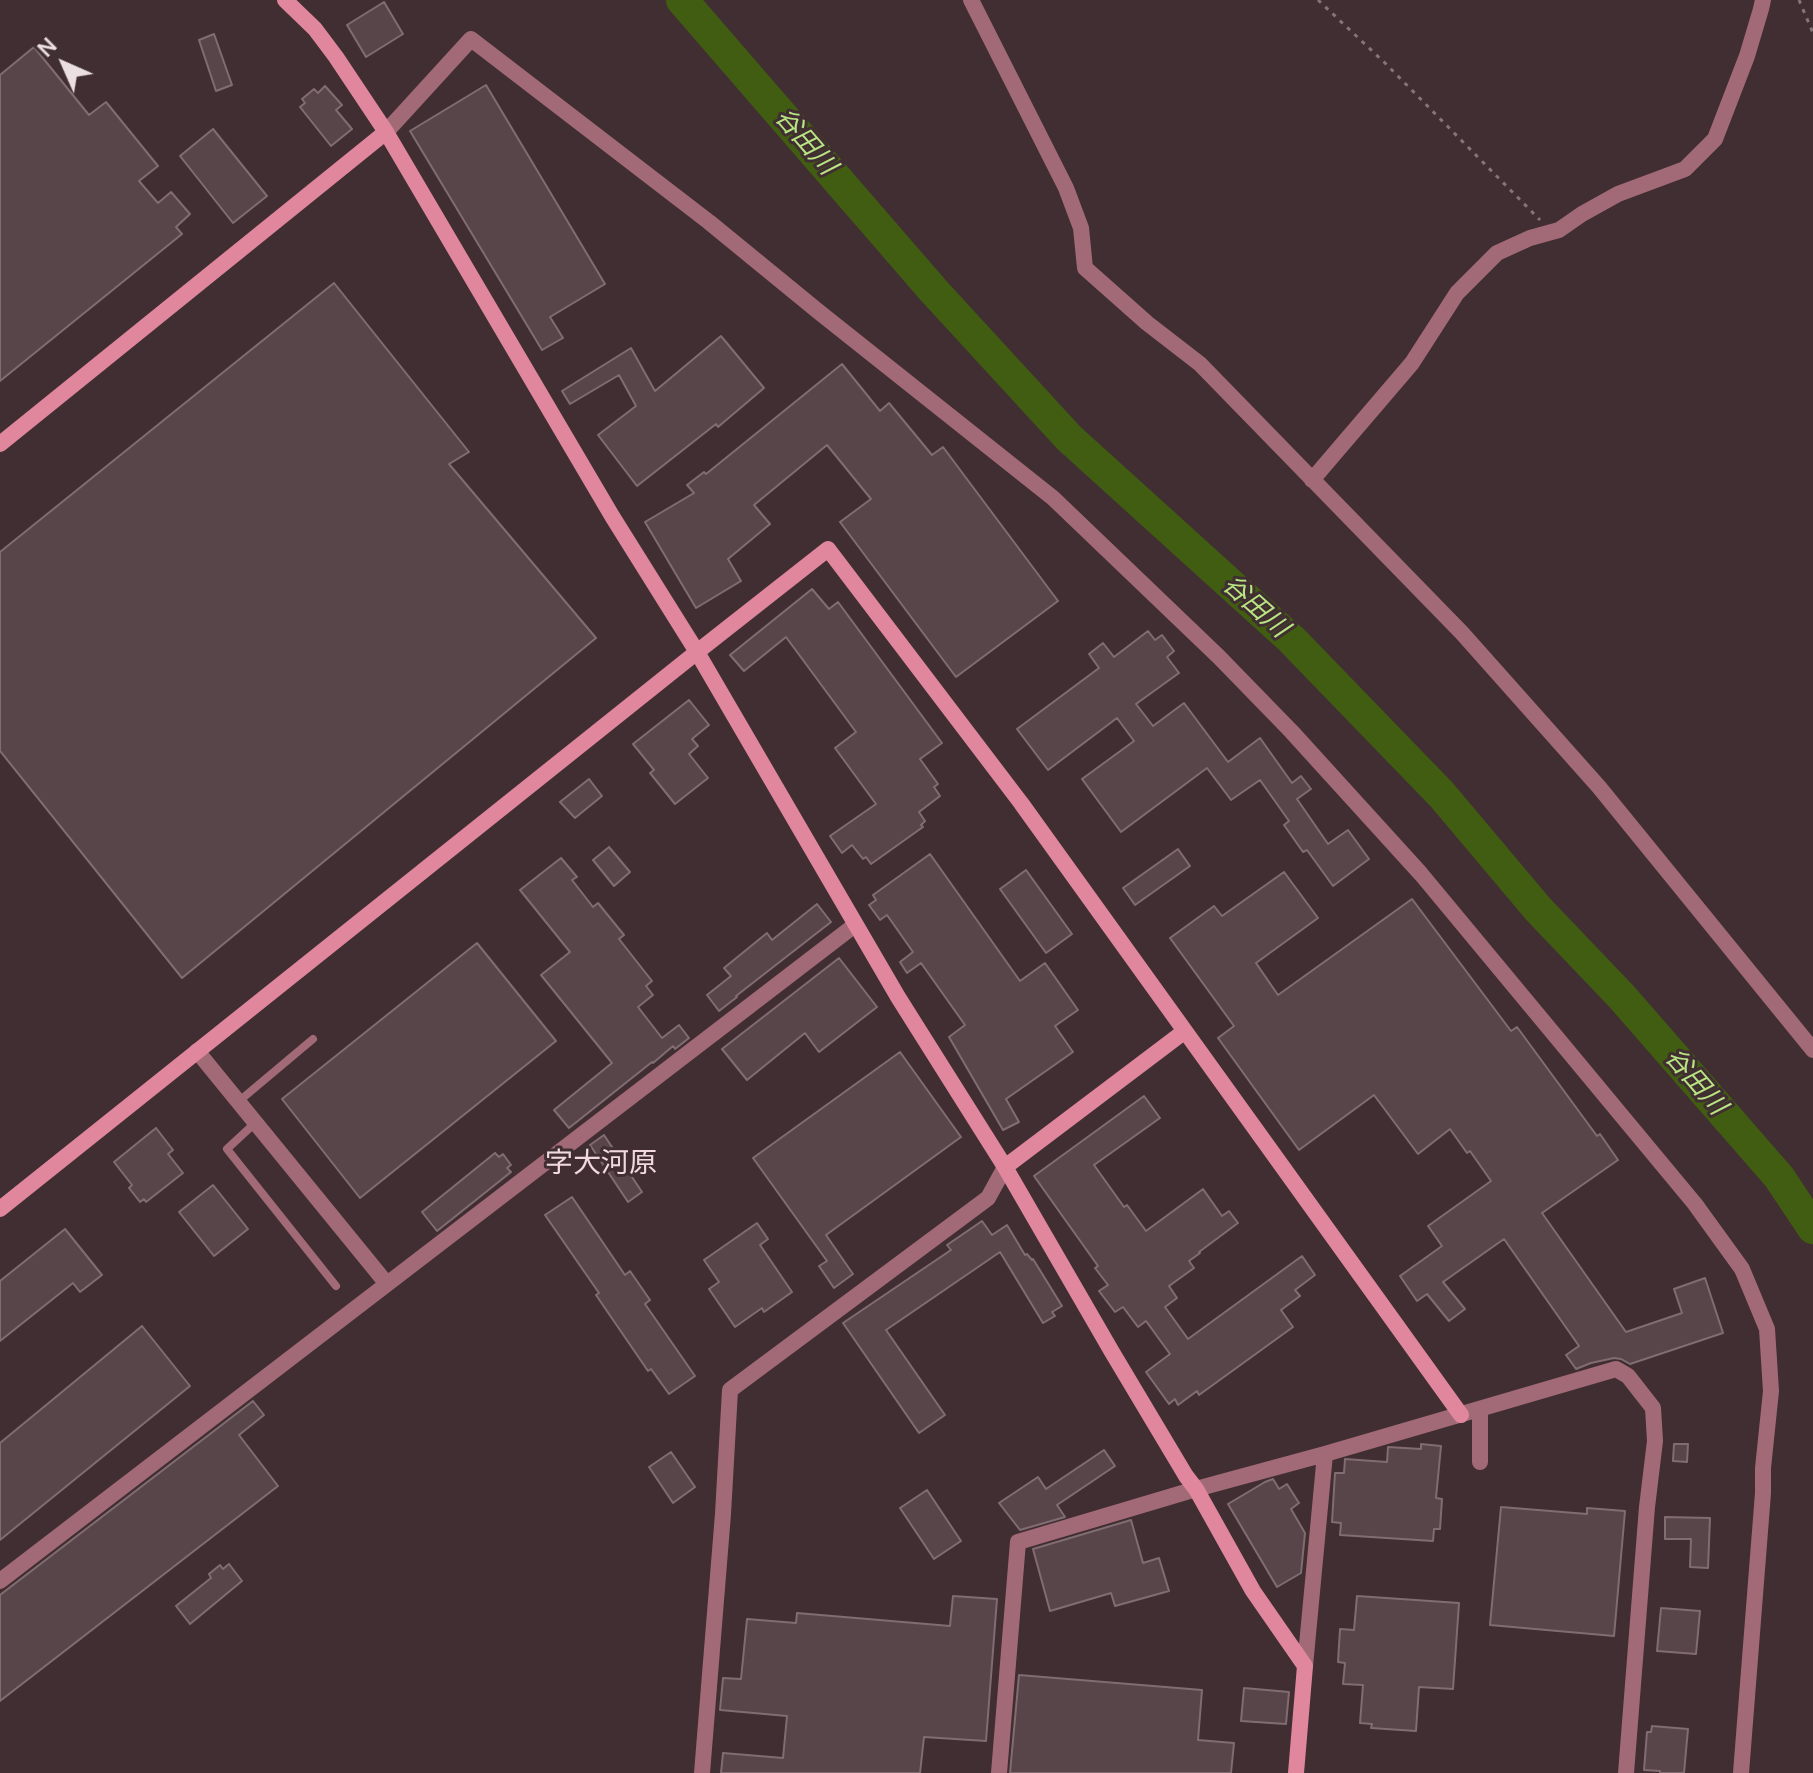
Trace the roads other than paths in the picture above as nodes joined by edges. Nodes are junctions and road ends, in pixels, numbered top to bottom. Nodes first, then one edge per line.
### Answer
1 (285, 0) edge
2 (971, 0) edge
3 (1763, 0) edge
4 (386, 132) junction
5 (0, 444) edge
6 (1312, 480) junction
7 (697, 652) junction
8 (855, 925) junction
9 (1185, 1031) junction
10 (313, 1039) dead end
11 (1813, 1050) edge
12 (197, 1051) junction
13 (238, 1102) junction
14 (255, 1122) junction
15 (1005, 1167) junction
16 (0, 1209) edge
17 (387, 1284) junction
18 (336, 1286) dead end
19 (1480, 1409) junction
20 (1461, 1415) junction
21 (1325, 1454) junction
22 (1480, 1462) dead end
23 (1196, 1489) junction
24 (0, 1581) edge
25 (1305, 1666) junction
26 (702, 1773) edge
27 (999, 1773) edge
28 (1296, 1773) edge
29 (1626, 1773) edge
30 (1741, 1773) edge

1 - 4 street
2 - 6 street
3 - 6 street
4 - 5 street
4 - 7 street
4 - 30 street
6 - 11 street
7 - 8 street
7 - 9 street
7 - 12 street
8 - 15 street
8 - 17 street
9 - 15 street
9 - 20 street
10 - 13 lane
12 - 13 street
12 - 16 street
13 - 14 street
14 - 17 street
14 - 18 lane
15 - 23 street
15 - 26 street
17 - 24 street
19 - 20 street
19 - 22 street
19 - 29 street
20 - 21 street
21 - 23 street
21 - 25 street
23 - 25 street
23 - 27 street
25 - 28 street

